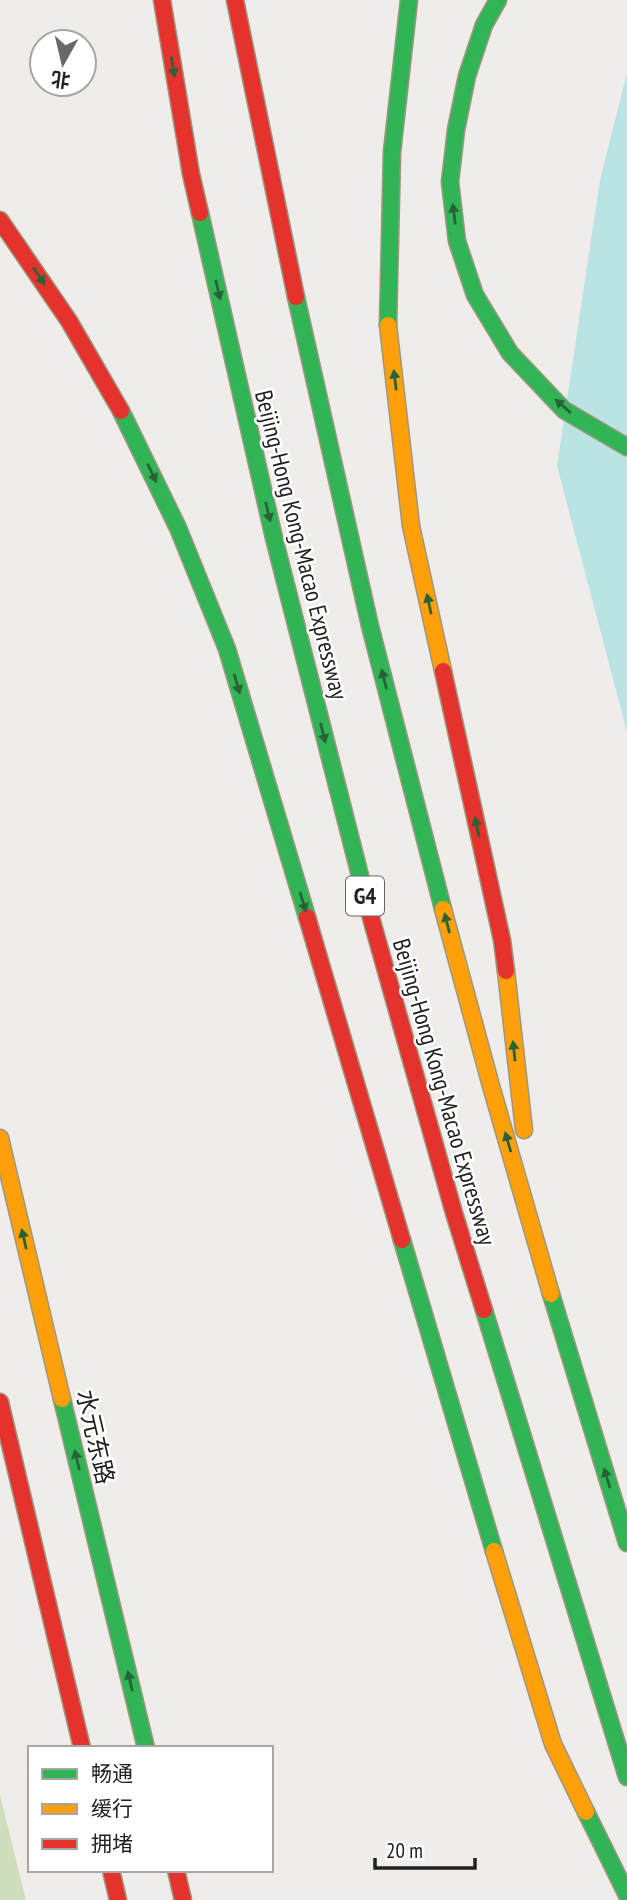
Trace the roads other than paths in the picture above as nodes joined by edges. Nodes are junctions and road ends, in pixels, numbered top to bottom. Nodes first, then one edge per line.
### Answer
1 (162, 0) edge
2 (235, 0) edge
3 (409, 0) edge
4 (498, 0) edge
5 (0, 220) edge
6 (627, 447) edge
7 (0, 1138) edge
8 (536, 1240) junction
9 (0, 1402) edge
10 (627, 1543) edge
11 (82, 1746) edge
12 (146, 1746) edge
13 (627, 1777) edge
14 (111, 1872) edge
15 (176, 1872) edge
16 (627, 1895) edge
17 (118, 1900) edge
18 (183, 1900) edge

1 -> 13 main road, Beijing-Hong Kong-Macao Expressway / G4
8 -> 2 main road, Beijing-Hong Kong-Macao Expressway
8 -> 3 main road
6 -> 4 main road
5 -> 16 main road
12 -> 7 main road, 水元东路
10 -> 8 main road, Beijing-Hong Kong-Macao Expressway
9 - 11 main road
14 - 17 main road
15 - 18 main road

